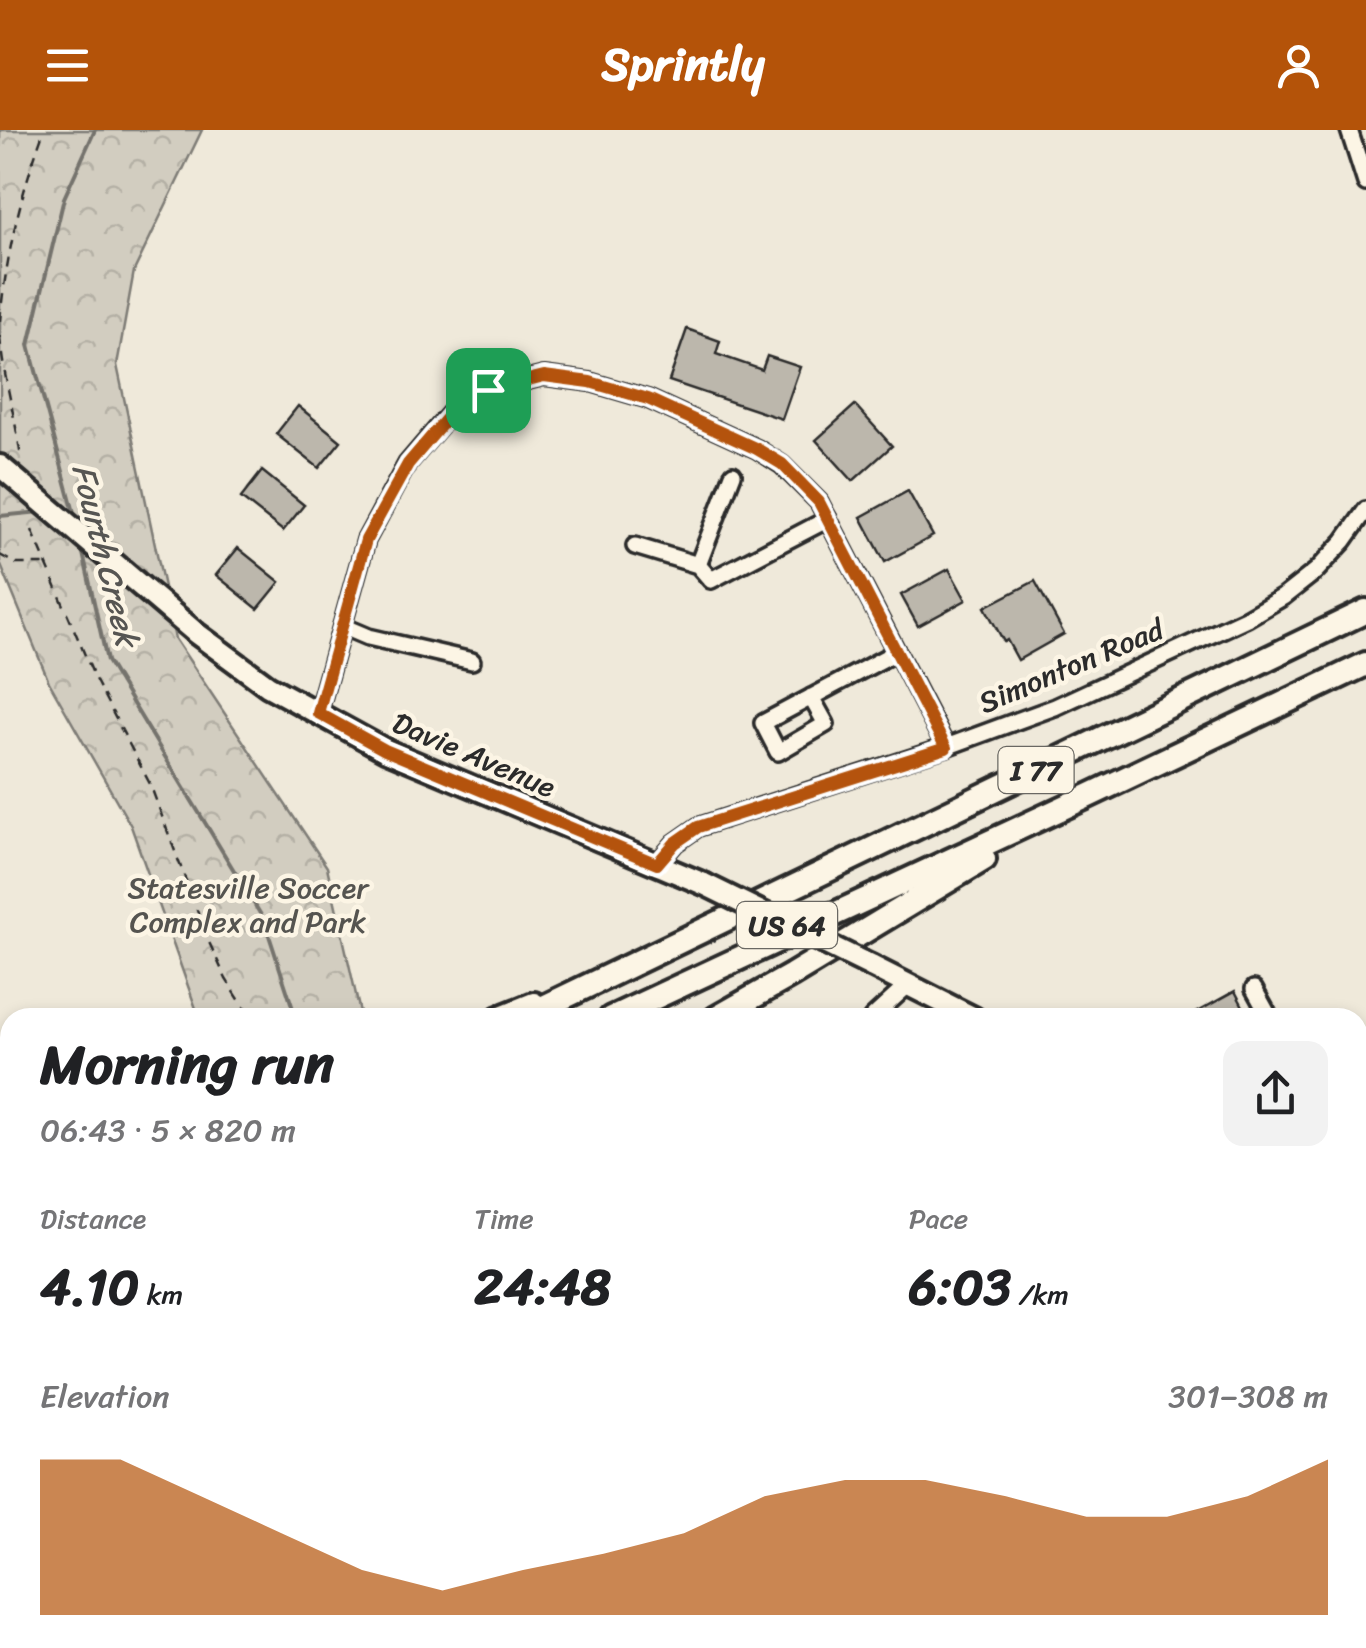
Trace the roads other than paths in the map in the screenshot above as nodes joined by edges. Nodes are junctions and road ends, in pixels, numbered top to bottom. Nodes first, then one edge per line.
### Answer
1 (1349, 130) edge
2 (1366, 182) edge
3 (10, 462) edge
4 (733, 474) dead end
5 (1366, 510) edge
6 (828, 519) junction
7 (635, 546) dead end
8 (698, 565) junction
9 (1366, 611) edge
10 (342, 626) junction
11 (896, 652) junction
12 (472, 661) dead end
13 (1366, 664) edge
14 (811, 697) dead end
15 (318, 713) junction
16 (946, 748) junction
17 (1084, 798) junction
18 (657, 864) junction
19 (764, 947) junction
20 (594, 982) junction
21 (909, 984) junction
22 (1254, 989) dead end
23 (525, 1008) edge
24 (542, 1008) edge
25 (633, 1008) edge
26 (652, 1008) edge
27 (733, 1008) edge
28 (883, 1008) edge
29 (955, 1008) edge
30 (1264, 1008) edge

1 - 2 street
3 - 15 main road, Davie Avenue / US 64
4 - 8 street
5 - 16 street, Simonton Road
6 - 8 street
6 - 10 street
6 - 11 street
7 - 8 street
9 - 20 highway, I 77
10 - 12 street
10 - 15 street
11 - 14 street
11 - 16 street
13 - 17 highway, I 77
15 - 18 main road, Davie Avenue / US 64
16 - 18 street, Simonton Road
17 - 19 highway, I 77
17 - 27 highway
18 - 21 main road, Davie Avenue / US 64, bridge
19 - 25 highway, I 77
19 - 26 highway
20 - 23 highway
20 - 24 highway, I 77
21 - 28 street
21 - 29 main road, Davie Avenue / US 64
22 - 30 street

